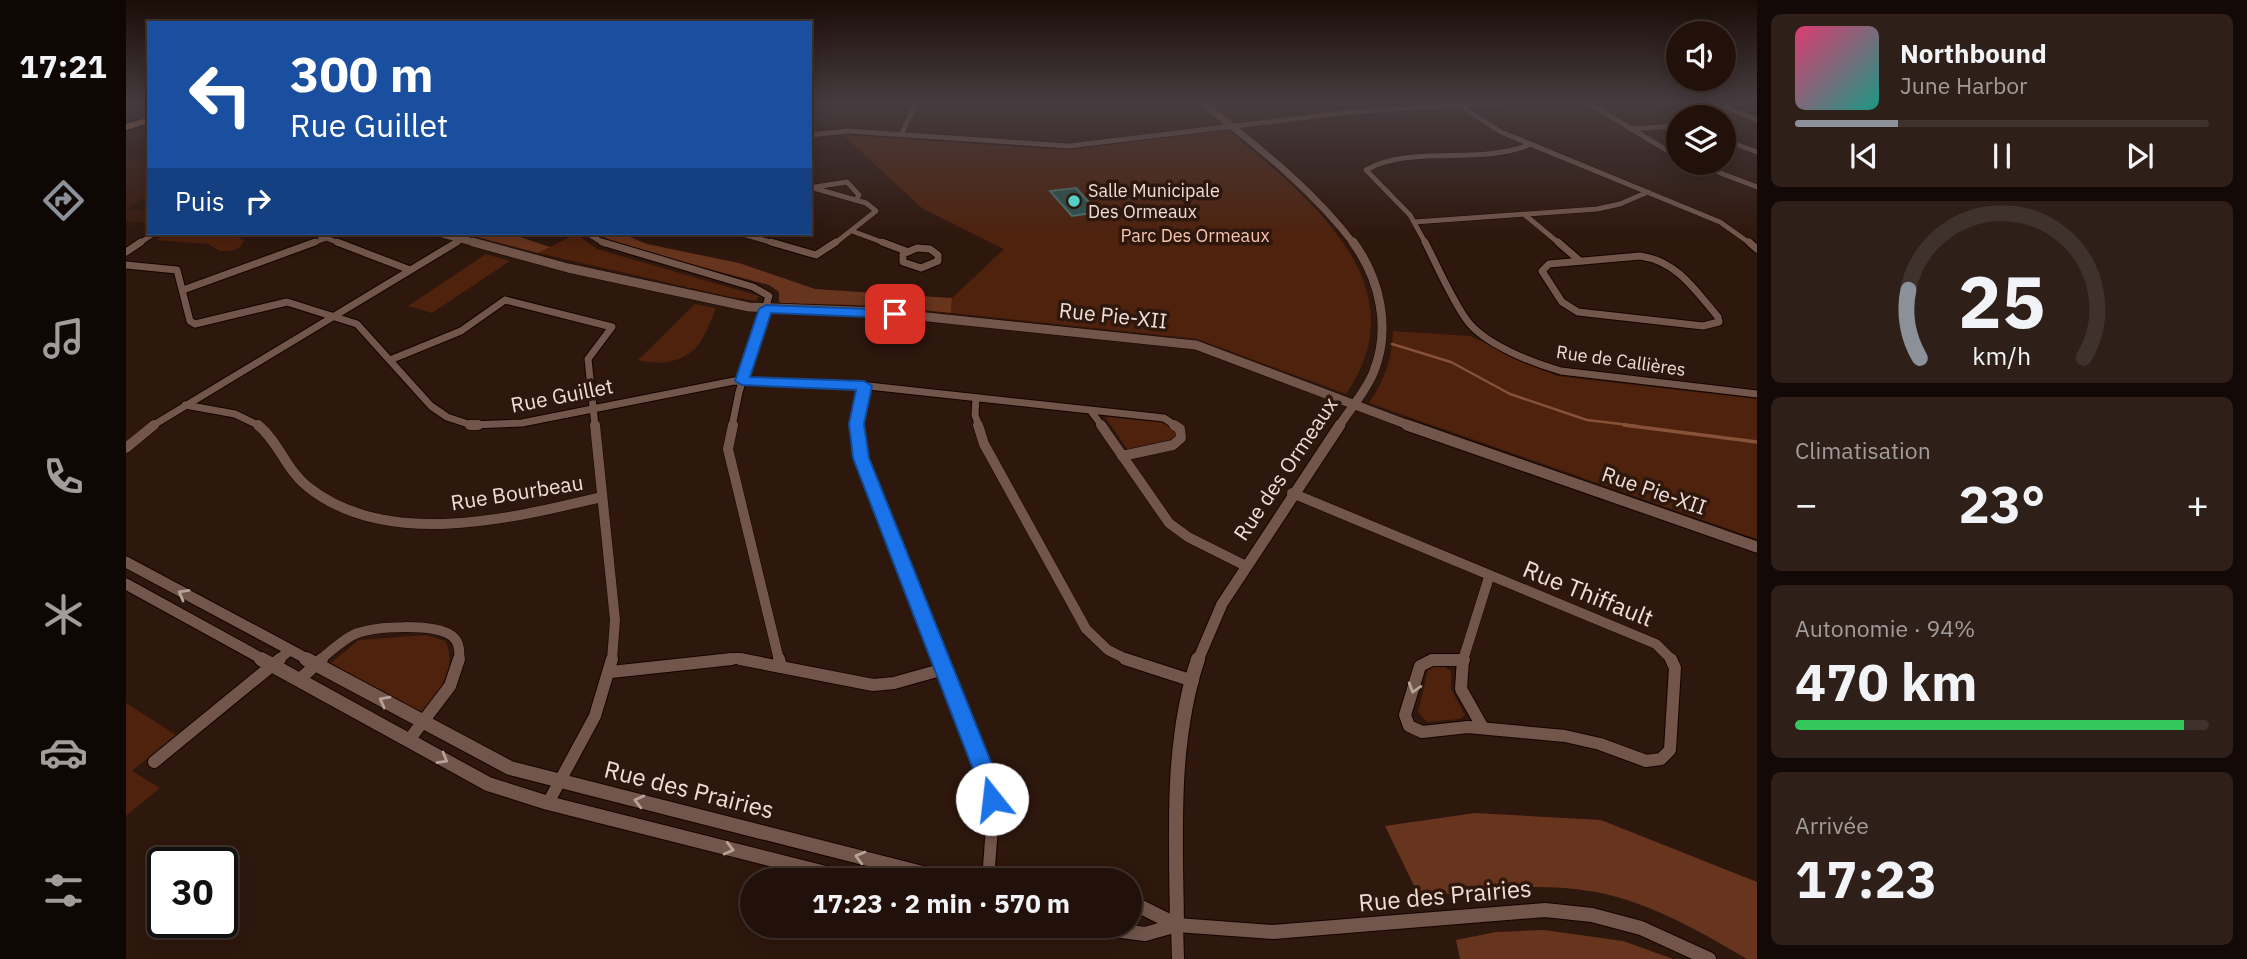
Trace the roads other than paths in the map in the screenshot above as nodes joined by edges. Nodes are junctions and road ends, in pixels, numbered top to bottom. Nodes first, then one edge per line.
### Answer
1 (1040, 146) edge
2 (1066, 146) edge
3 (1254, 146) edge
4 (1526, 146) edge
5 (1535, 146) edge
6 (1740, 146) edge
7 (1757, 152) edge
8 (1725, 175) edge
9 (1757, 187) edge
10 (812, 188) edge
11 (812, 188) edge
12 (1648, 192) junction
13 (856, 200) junction
14 (1525, 215) junction
15 (1414, 222) junction
16 (852, 232) junction
17 (152, 235) edge
18 (317, 235) edge
19 (445, 235) edge
20 (590, 235) edge
21 (749, 235) edge
22 (324, 239) junction
23 (461, 240) junction
24 (1757, 249) edge
25 (906, 251) junction
26 (126, 252) edge
27 (1580, 261) junction
28 (126, 265) edge
29 (410, 270) junction
30 (183, 290) junction
31 (766, 309) junction
32 (334, 316) junction
33 (390, 360) junction
34 (742, 381) junction
35 (864, 386) junction
36 (1757, 394) edge
37 (976, 398) junction
38 (1354, 404) junction
39 (185, 405) junction
40 (592, 408) junction
41 (1091, 411) junction
42 (126, 448) edge
43 (1122, 456) junction
44 (1292, 494) junction
45 (601, 497) junction
46 (1757, 547) edge
47 (126, 562) edge
48 (1246, 566) junction
49 (1489, 577) junction
50 (126, 584) edge
51 (289, 651) junction
52 (1464, 660) junction
53 (271, 665) junction
54 (316, 666) junction
55 (781, 667) junction
56 (944, 669) junction
57 (611, 672) junction
58 (299, 680) junction
59 (1193, 681) junction
60 (425, 724) junction
61 (1483, 728) junction
62 (408, 740) junction
63 (154, 762) dead end
64 (561, 781) junction
65 (548, 803) junction
66 (805, 868) edge
67 (903, 868) edge
68 (988, 868) edge
69 (1142, 908) edge
70 (1177, 925) junction
71 (1142, 934) edge
72 (1178, 959) edge
73 (1709, 959) edge

1 - 2 street
3 - 38 street, Rue des Ormeaux
4 - 15 street, Rue de Callières
5 - 12 street
6 - 7 street
8 - 9 street
10 - 13 street
11 - 13 street
12 - 14 street
12 - 24 street
13 - 16 street
14 - 15 street
14 - 27 street
15 - 36 street, Rue de Callières
16 - 21 street
16 - 25 street
17 - 26 street
18 - 22 street
19 - 23 street, Rue Pie-XII
20 - 31 street
22 - 29 street
22 - 30 street
23 - 29 street
23 - 31 street, Rue Pie-XII
25 - 25 street
27 - 27 street
28 - 30 street, Rue Guillet
29 - 32 street
30 - 32 street, Rue Guillet
31 - 34 street
31 - 38 street, Rue Pie-XII
32 - 33 street, Rue Guillet
32 - 39 street
33 - 40 street, Rue Guillet
33 - 40 street
34 - 35 street, Rue Guillet
34 - 40 street, Rue Guillet
34 - 55 street
35 - 37 street, Rue Guillet
35 - 56 street
37 - 41 street, Rue Guillet
37 - 59 street
38 - 44 street, Rue des Ormeaux
38 - 46 street, Rue Pie-XII
39 - 42 street
39 - 45 street, Rue Bourbeau
40 - 45 street
41 - 43 street
41 - 43 street, Rue Guillet
43 - 48 street
44 - 48 street, Rue des Ormeaux
44 - 49 street, Rue Thiffault
45 - 57 street
51 -> 47 street, Rue des Prairies
48 - 59 street, Rue des Ormeaux
49 - 52 street, Rue Thiffault
49 - 61 street, Rue Thiffault
50 - 53 street
51 - 53 street
51 - 54 street, Rue des Prairies
52 - 61 street, Rue Thiffault
52 -> 61 street, Rue Thiffault
53 - 58 street
53 - 63 street
54 - 58 street
60 -> 54 street, Rue des Prairies
54 - 60 street
55 - 56 street
55 - 57 street
56 - 68 street
57 - 64 street
58 - 62 street
59 - 70 street, Rue des Ormeaux
60 - 62 street
60 - 64 street, Rue des Prairies
62 -> 65 street
64 - 65 street
67 -> 64 street, Rue des Prairies
65 -> 66 street
69 - 70 street, Rue des Prairies
70 - 71 street, Rue des Prairies
70 - 72 street
70 - 73 street, Rue des Prairies

